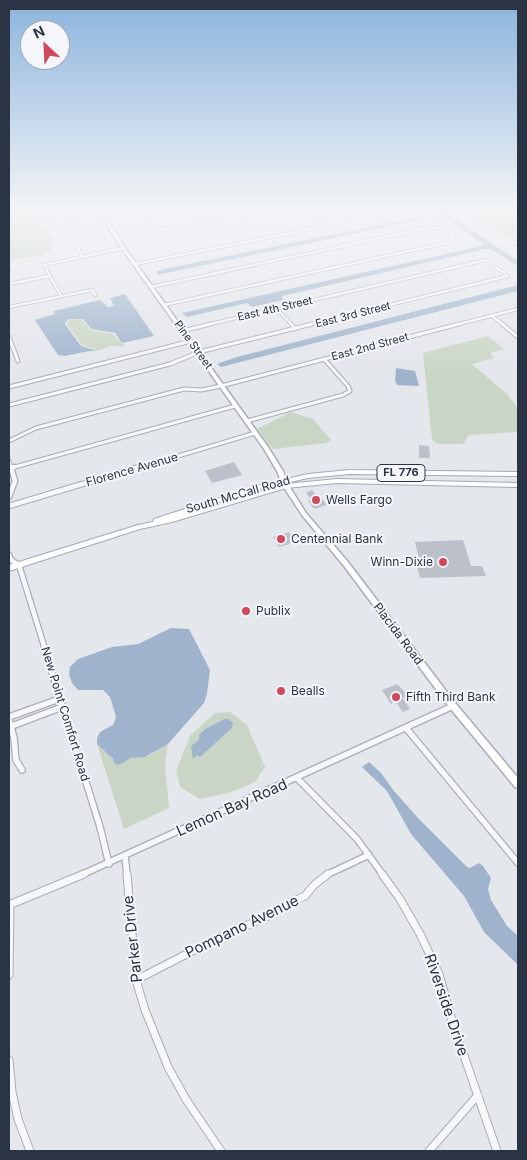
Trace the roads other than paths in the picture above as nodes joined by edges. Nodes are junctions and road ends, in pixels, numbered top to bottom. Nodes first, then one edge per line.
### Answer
1 (44, 265) edge
2 (136, 265) edge
3 (255, 265) edge
4 (345, 265) edge
5 (464, 265) edge
6 (493, 265) edge
7 (49, 276) junction
8 (9, 284) edge
9 (151, 287) junction
10 (95, 295) dead end
11 (61, 296) junction
12 (164, 305) junction
13 (9, 306) edge
14 (277, 309) junction
15 (518, 309) edge
16 (492, 316) junction
17 (295, 328) junction
18 (182, 331) junction
19 (9, 337) edge
20 (518, 337) edge
21 (191, 342) junction
22 (14, 352) junction
23 (199, 352) junction
24 (9, 356) edge
25 (324, 359) junction
26 (18, 361) dead end
27 (222, 386) junction
28 (9, 387) edge
29 (9, 405) edge
30 (235, 406) junction
31 (246, 421) junction
32 (255, 433) junction
33 (9, 441) edge
34 (9, 461) edge
35 (11, 468) junction
36 (474, 474) junction
37 (518, 474) edge
38 (11, 477) edge
39 (285, 483) junction
40 (440, 484) junction
41 (518, 485) edge
42 (9, 496) edge
43 (9, 506) edge
44 (9, 555) edge
45 (19, 565) junction
46 (9, 568) edge
47 (59, 699) junction
48 (453, 706) junction
49 (62, 708) junction
50 (9, 718) edge
51 (12, 726) junction
52 (406, 728) junction
53 (22, 770) dead end
54 (297, 778) junction
55 (518, 784) edge
56 (369, 855) junction
57 (125, 856) junction
58 (518, 863) edge
59 (109, 864) junction
60 (9, 905) edge
61 (9, 975) edge
62 (136, 980) junction
63 (9, 1060) edge
64 (478, 1095) junction
65 (30, 1151) edge
66 (221, 1151) edge
67 (428, 1151) edge
68 (497, 1151) edge

1 - 7 street
2 - 9 main road, Pine Street
3 - 9 street
4 - 12 street
5 - 14 street, East 4th Street
6 - 17 street, East 3rd Street
7 - 8 street
7 - 11 street
9 - 12 main road, Pine Street
10 - 11 street
11 - 13 street
12 - 18 main road, Pine Street
14 - 17 street
14 - 18 street, East 4th Street
15 - 16 street, East 2nd Street
16 - 20 street
16 - 25 street, East 2nd Street
17 - 23 street, East 3rd Street
18 - 21 main road, Pine Street
19 - 22 street
21 - 23 main road, Pine Street
21 - 28 street
22 - 24 street
22 - 26 street
23 - 27 main road, Pine Street
23 - 29 street, East 3rd Street
25 - 27 street, East 2nd Street
25 - 31 street
27 - 30 main road, Pine Street
27 - 33 street, East 2nd Street
30 - 31 main road, Pine Street
30 - 35 street
31 - 32 main road, Pine Street
32 - 39 main road, Pine Street
32 - 43 street, Florence Avenue
34 - 35 street
35 - 38 street
36 - 37 main road, South McCall Road / FL 776
36 - 39 main road, South McCall Road / FL 776
36 - 40 main road
38 - 42 street
39 - 40 main road, South McCall Road / FL 776
39 - 45 main road, South McCall Road / FL 776
39 - 48 main road, Placida Road
40 - 41 main road, South McCall Road / FL 776
44 - 45 street
45 - 46 main road, South McCall Road / FL 776
45 - 47 street, New Point Comfort Road
47 - 49 street, New Point Comfort Road
47 - 50 street
48 - 52 street, Lemon Bay Road
48 - 55 main road, Placida Road
49 - 51 street
49 - 59 street, New Point Comfort Road
50 - 51 street
51 - 53 street
52 - 54 street, Lemon Bay Road
52 - 58 street
54 - 56 street, Riverside Drive
54 - 57 street, Lemon Bay Road
56 - 62 street, Pompano Avenue
56 - 64 street, Riverside Drive
57 - 59 street, Lemon Bay Road
57 - 62 street, Parker Drive
59 - 60 street, Lemon Bay Road
60 - 61 street
62 - 66 street, Parker Drive
63 - 65 street
64 - 67 street
64 - 68 street, Riverside Drive

